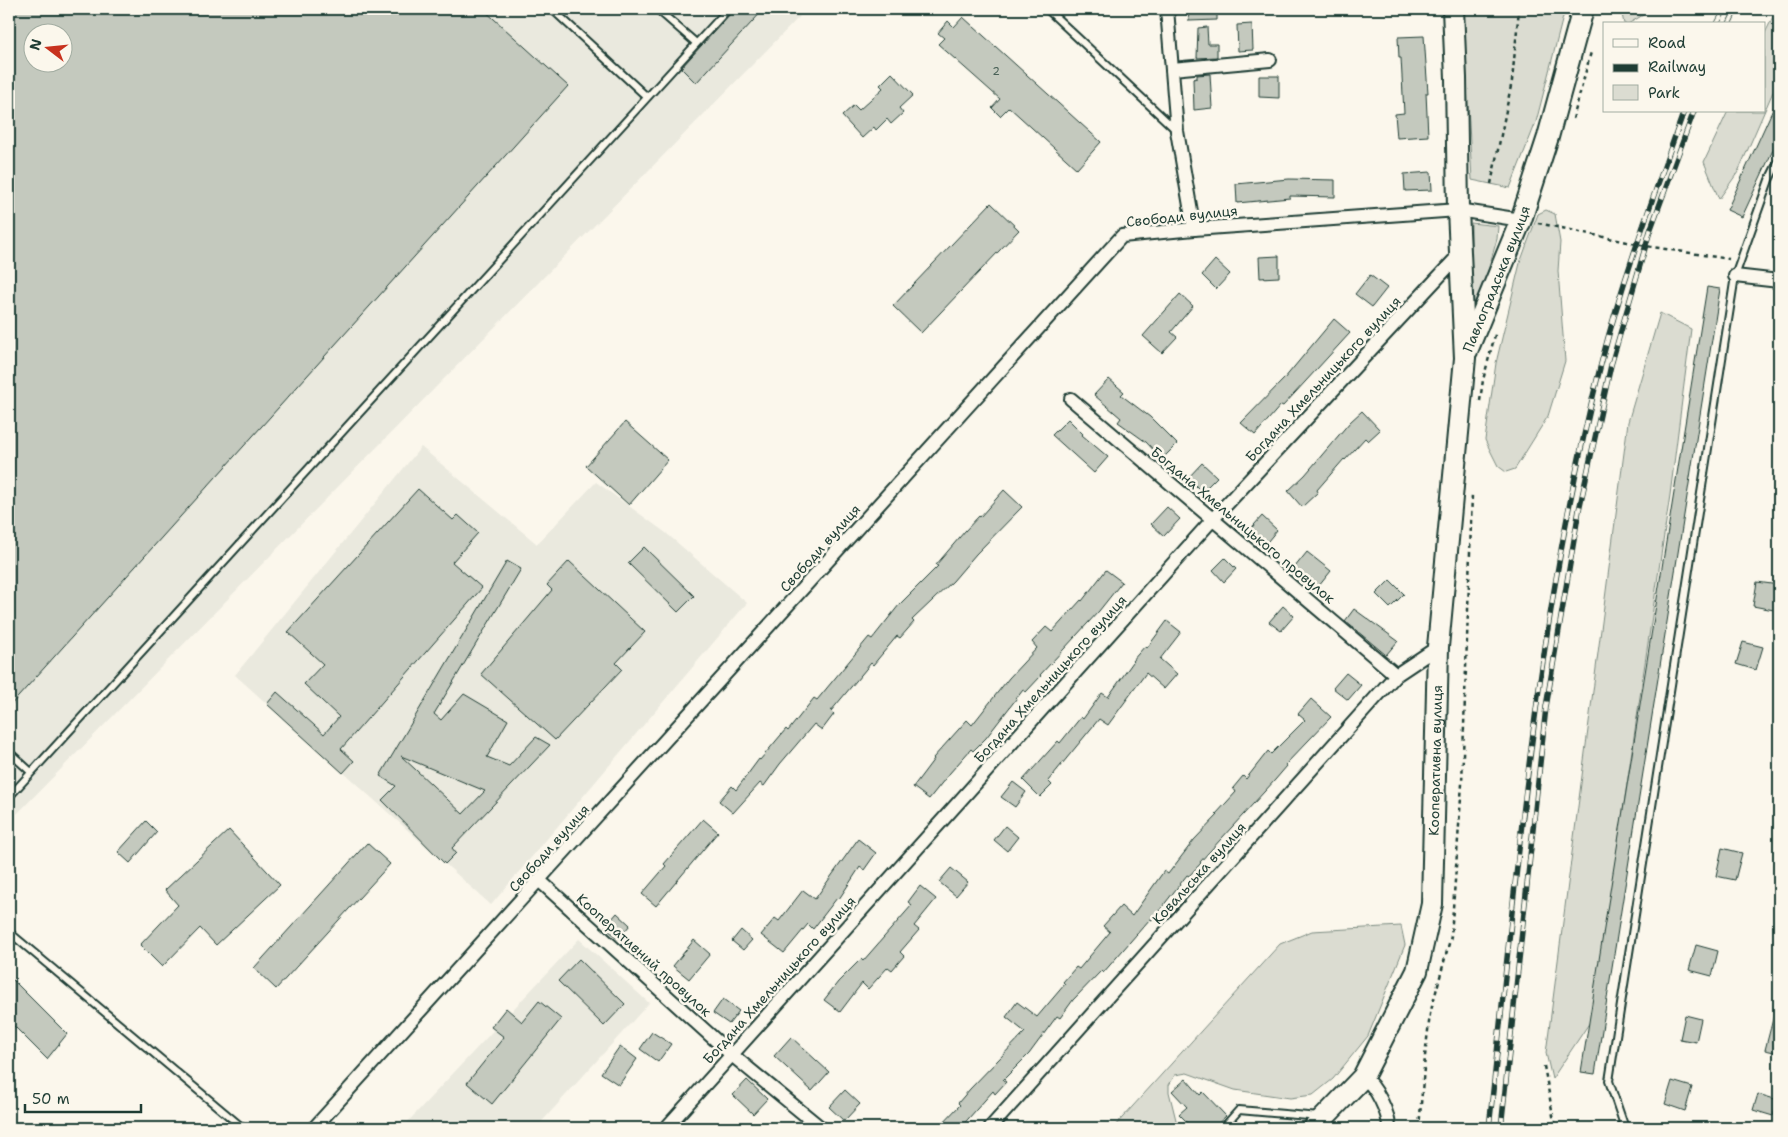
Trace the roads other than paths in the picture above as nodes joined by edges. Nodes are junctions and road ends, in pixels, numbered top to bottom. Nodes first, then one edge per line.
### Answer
1 (552, 9) edge
2 (657, 9) edge
3 (728, 9) edge
4 (1046, 9) edge
5 (1167, 9) edge
6 (1453, 9) edge
7 (1583, 9) edge
8 (696, 43) junction
9 (1270, 60) dead end
10 (1172, 69) junction
11 (647, 97) junction
12 (1177, 130) junction
13 (1779, 160) edge
14 (1458, 210) junction
15 (1521, 220) junction
16 (1194, 229) junction
17 (1460, 254) junction
18 (1735, 276) junction
19 (1779, 281) edge
20 (1465, 358) junction
21 (1071, 399) dead end
22 (1213, 519) junction
23 (1438, 646) junction
24 (1396, 675) junction
25 (9, 752) edge
26 (32, 772) junction
27 (9, 797) edge
28 (540, 881) junction
29 (9, 932) edge
30 (732, 1055) junction
31 (1363, 1077) junction
32 (1319, 1123) edge
33 (243, 1128) edge
34 (314, 1128) edge
35 (666, 1128) edge
36 (821, 1128) edge
37 (990, 1128) edge
38 (1223, 1128) edge
39 (1389, 1128) edge
40 (1625, 1128) edge

1 - 11 lane
2 - 8 lane
3 - 8 lane
4 - 12 lane
5 - 10 street
6 - 14 main road, Павлоградська вулиця
7 - 15 main road, Павлоградська вулиця
8 - 11 lane
9 - 10 street
10 - 12 street
11 - 26 lane
12 - 16 street
13 - 18 lane
14 - 15 street, Свободи вулиця
14 - 16 street, Свободи вулиця
14 - 17 main road, Павлоградська вулиця
15 - 20 main road, Павлоградська вулиця
16 - 28 street, Свободи вулиця
17 - 20 main road, Павлоградська вулиця
17 - 22 street, Богдана Хмельницького вулиця
18 - 19 street
18 - 40 lane
20 - 23 main road, Кооперативна вулиця
21 - 22 street, Богдана Хмельницького провулок
22 - 24 street, Богдана Хмельницького провулок
22 - 30 street, Богдана Хмельницького вулиця
23 - 24 street, Ковальська вулиця
23 - 31 main road, Кооперативна вулиця
24 - 37 street, Ковальська вулиця
25 - 26 lane
26 - 27 lane
28 - 30 street, Кооперативний провулок
28 - 34 street, Свободи вулиця
29 - 33 lane
30 - 35 street, Богдана Хмельницького вулиця
30 - 36 street, Кооперативний провулок
31 - 32 main road, Кооперативна вулиця
31 - 39 street
32 - 38 lane

